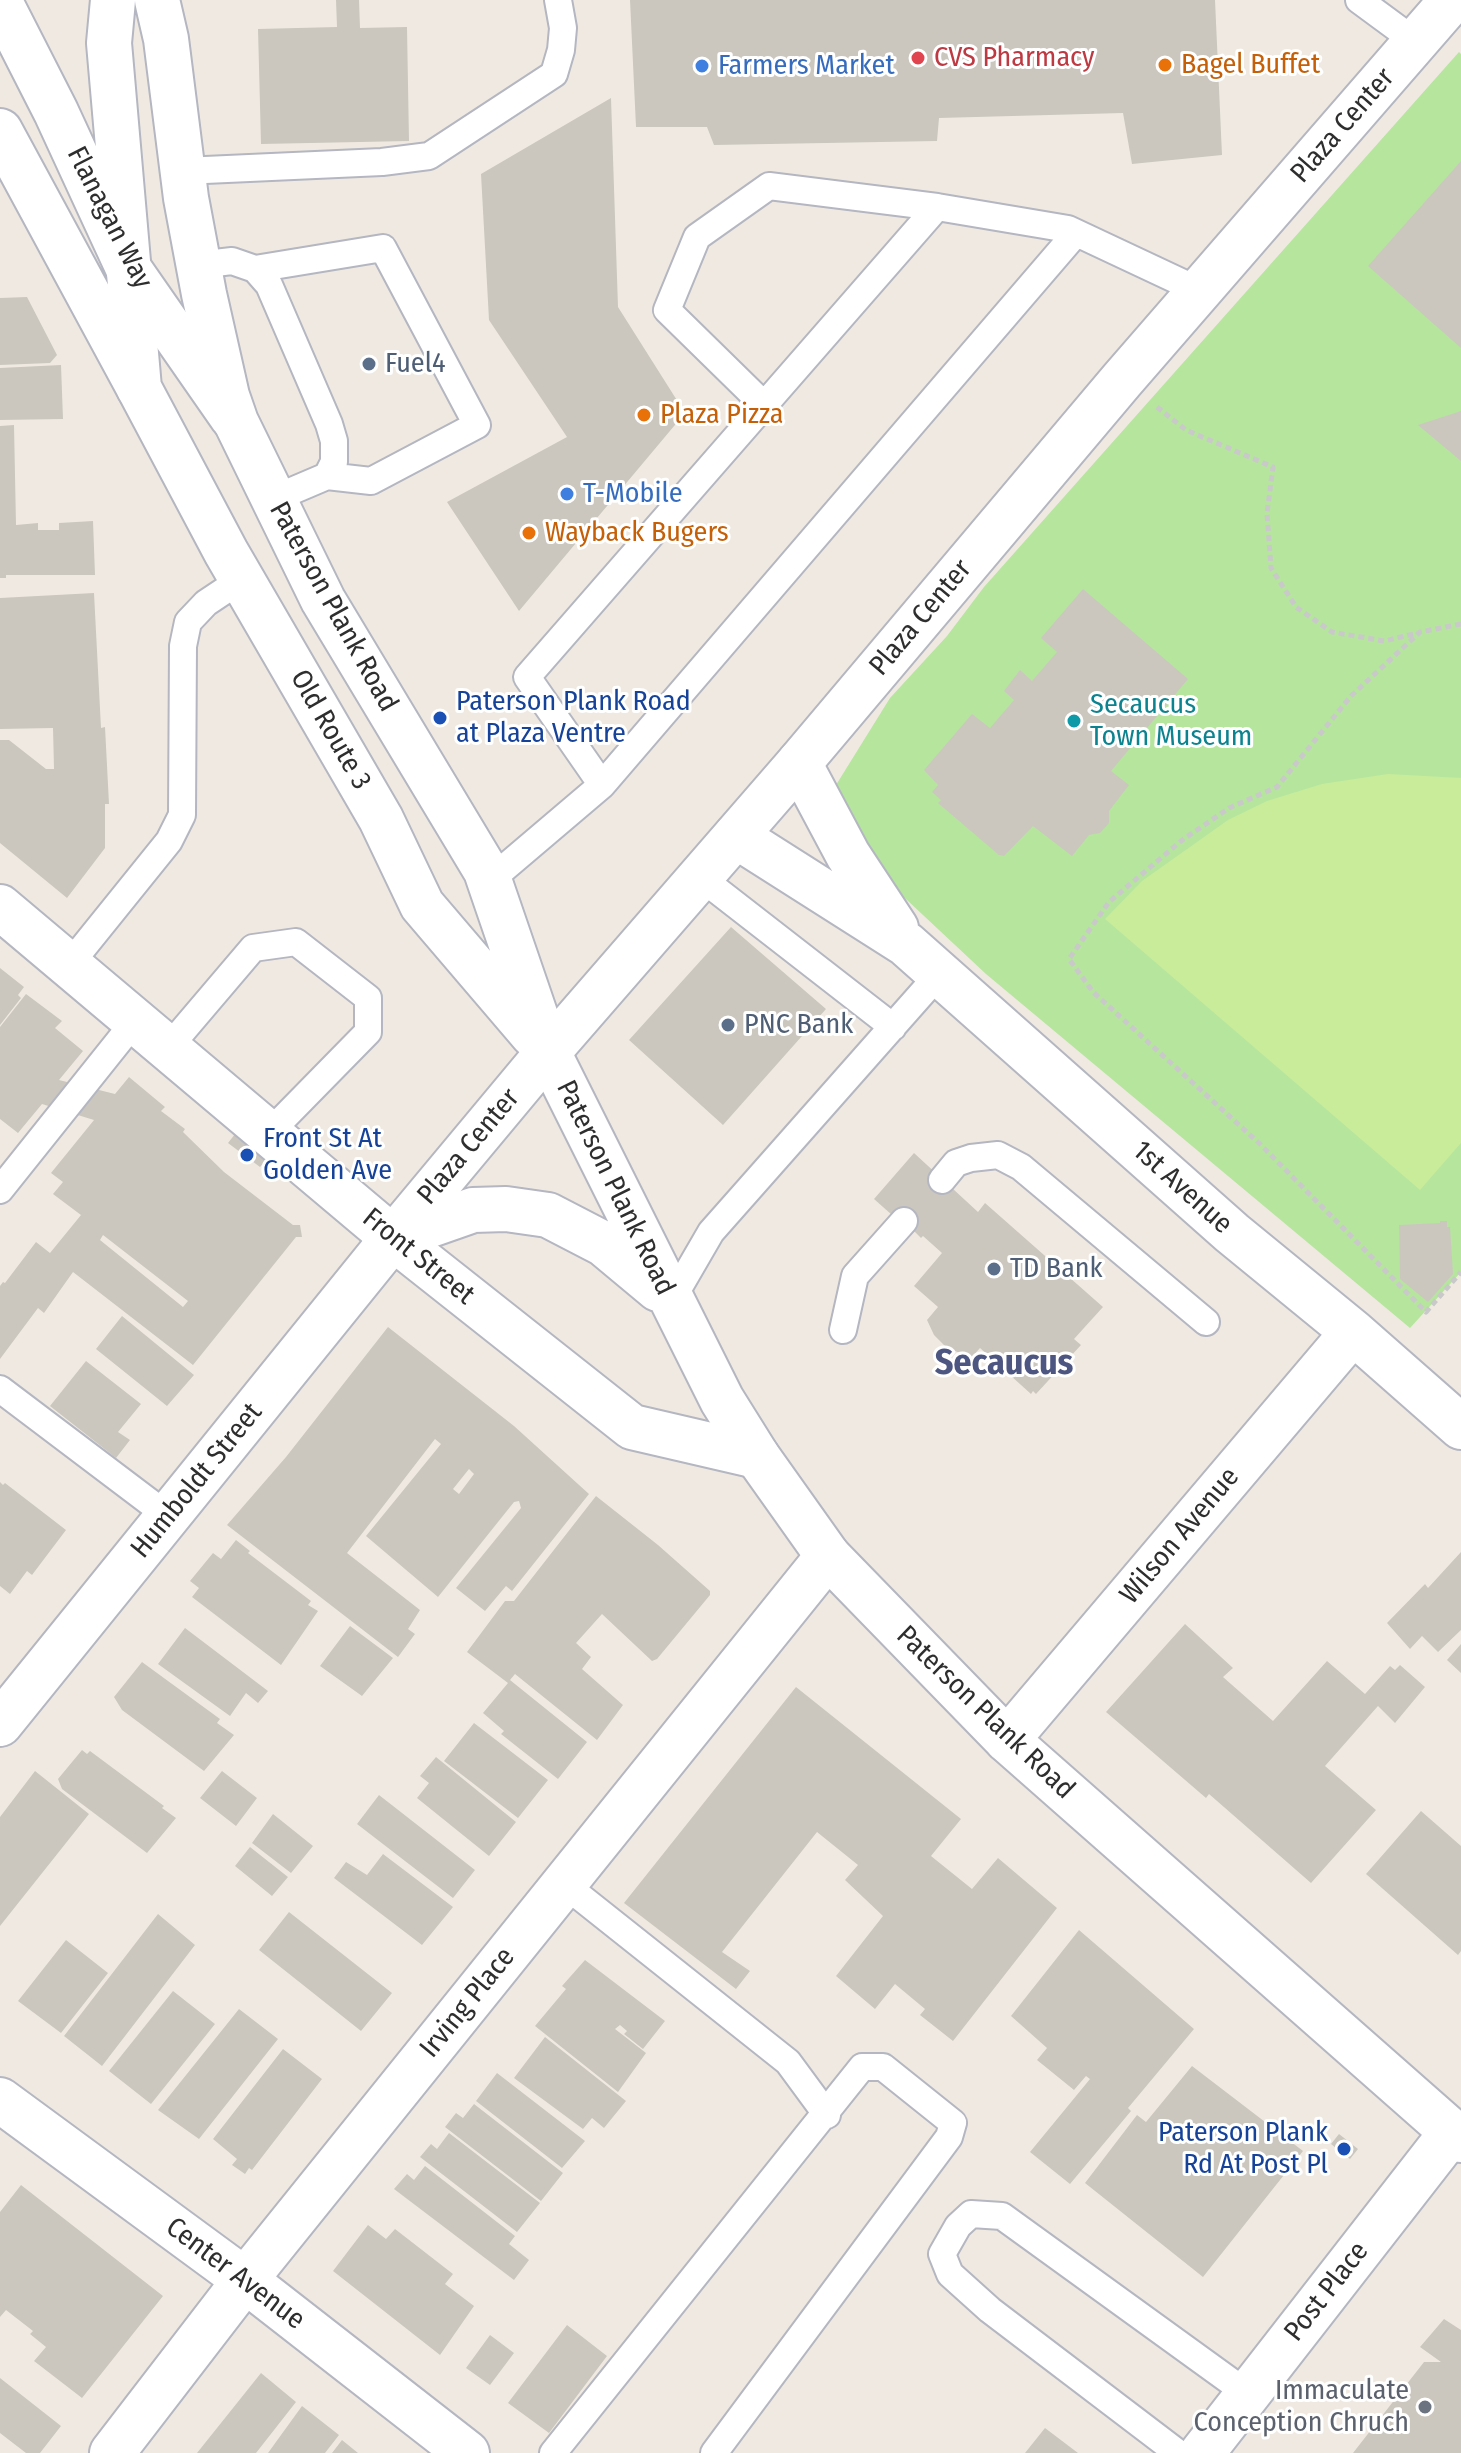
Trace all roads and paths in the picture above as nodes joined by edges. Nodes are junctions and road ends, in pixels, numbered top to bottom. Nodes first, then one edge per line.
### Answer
1 (113, 0) edge
2 (157, 0) edge
3 (558, 0) edge
4 (1359, 0) edge
5 (1452, 0) edge
6 (0, 2) edge
7 (1416, 42) junction
8 (0, 67) edge
9 (56, 112) junction
10 (0, 131) edge
11 (183, 171) junction
12 (937, 207) junction
13 (1076, 233) junction
14 (198, 265) junction
15 (127, 266) junction
16 (255, 269) junction
17 (1200, 291) junction
18 (1122, 380) junction
19 (139, 388) junction
20 (764, 405) junction
21 (236, 422) junction
22 (327, 476) junction
23 (273, 499) junction
24 (242, 579) junction
25 (323, 600) junction
26 (1461, 624) edge
27 (1420, 632) junction
28 (799, 763) junction
29 (602, 785) junction
30 (736, 836) junction
31 (700, 877) junction
32 (489, 881) junction
33 (0, 907) edge
34 (906, 944) junction
35 (69, 965) junction
36 (940, 973) junction
37 (135, 1021) junction
38 (893, 1027) junction
39 (168, 1048) junction
40 (548, 1052) junction
41 (269, 1133) junction
42 (942, 1180) dead end
43 (0, 1190) edge
44 (904, 1221) dead end
45 (393, 1238) junction
46 (1461, 1272) edge
47 (671, 1301) junction
48 (1206, 1322) dead end
49 (843, 1330) dead end
50 (1353, 1332) junction
51 (0, 1389) edge
52 (1461, 1427) edge
53 (757, 1456) junction
54 (168, 1516) junction
55 (828, 1556) junction
56 (0, 1724) edge
57 (1007, 1740) junction
58 (564, 1884) junction
59 (0, 2100) edge
60 (827, 2115) junction
61 (1456, 2136) edge
62 (245, 2280) junction
63 (1248, 2394) junction
64 (112, 2453) edge
65 (467, 2453) edge
66 (553, 2453) edge
67 (714, 2453) edge
68 (1178, 2453) edge
69 (1202, 2453) edge

1 - 15 street
2 - 11 street, Paterson Plank Road
3 - 11 lane
4 - 7 lane
5 - 7 street, Plaza Center
6 - 9 street, Flanagan Way
7 - 17 street, Plaza Center
8 - 9 street
9 - 15 street, Flanagan Way
10 - 19 street, Flanagan Way
11 - 14 street, Paterson Plank Road
12 - 13 lane
12 - 20 lane
12 - 20 lane
13 - 17 lane
13 - 29 lane
14 - 16 lane
14 - 21 street, Paterson Plank Road
15 - 19 street
15 - 21 street, Flanagan Way
16 - 22 lane
16 - 22 lane
17 - 18 street, Plaza Center
18 - 27 path
18 - 28 street, Plaza Center
19 - 24 street, Old Route 3
20 - 29 lane
21 - 23 street, Paterson Plank Road
22 - 23 lane
23 - 25 street, Paterson Plank Road
24 - 25 street
24 - 35 lane
24 - 40 street, Old Route 3
25 - 32 street, Paterson Plank Road
26 - 27 path
27 - 46 path
28 - 30 street, Plaza Center
28 - 34 street, 1st Avenue
29 - 32 lane
30 - 31 street, Plaza Center
30 - 34 street, 1st Avenue
31 - 38 lane
31 - 40 street, Plaza Center
32 - 40 street, Paterson Plank Road
33 - 35 street, Front Street
34 - 36 street, 1st Avenue
35 - 37 street, Front Street
36 - 38 lane
36 - 50 street, 1st Avenue
37 - 39 street, Front Street
37 - 43 lane
38 - 47 lane
39 - 41 street, Front Street
39 - 41 lane
40 - 45 street, Plaza Center
40 - 47 street, Paterson Plank Road
41 - 45 street, Front Street
42 - 48 lane
44 - 49 lane
45 - 47 street
45 - 53 street, Front Street
45 - 54 street, Humboldt Street
47 - 53 street, Paterson Plank Road
50 - 52 street, 1st Avenue
50 - 57 street, Wilson Avenue
51 - 54 lane
53 - 55 street, Paterson Plank Road
54 - 56 street, Humboldt Street
55 - 57 street, Paterson Plank Road
55 - 58 street, Irving Place
57 - 61 street, Paterson Plank Road
58 - 60 lane
58 - 62 street, Irving Place
59 - 62 street, Center Avenue
60 - 66 lane
60 - 67 lane
61 - 63 street, Post Place
62 - 64 street, Irving Place
62 - 65 street, Center Avenue
63 - 68 lane
63 - 69 street, Post Place

